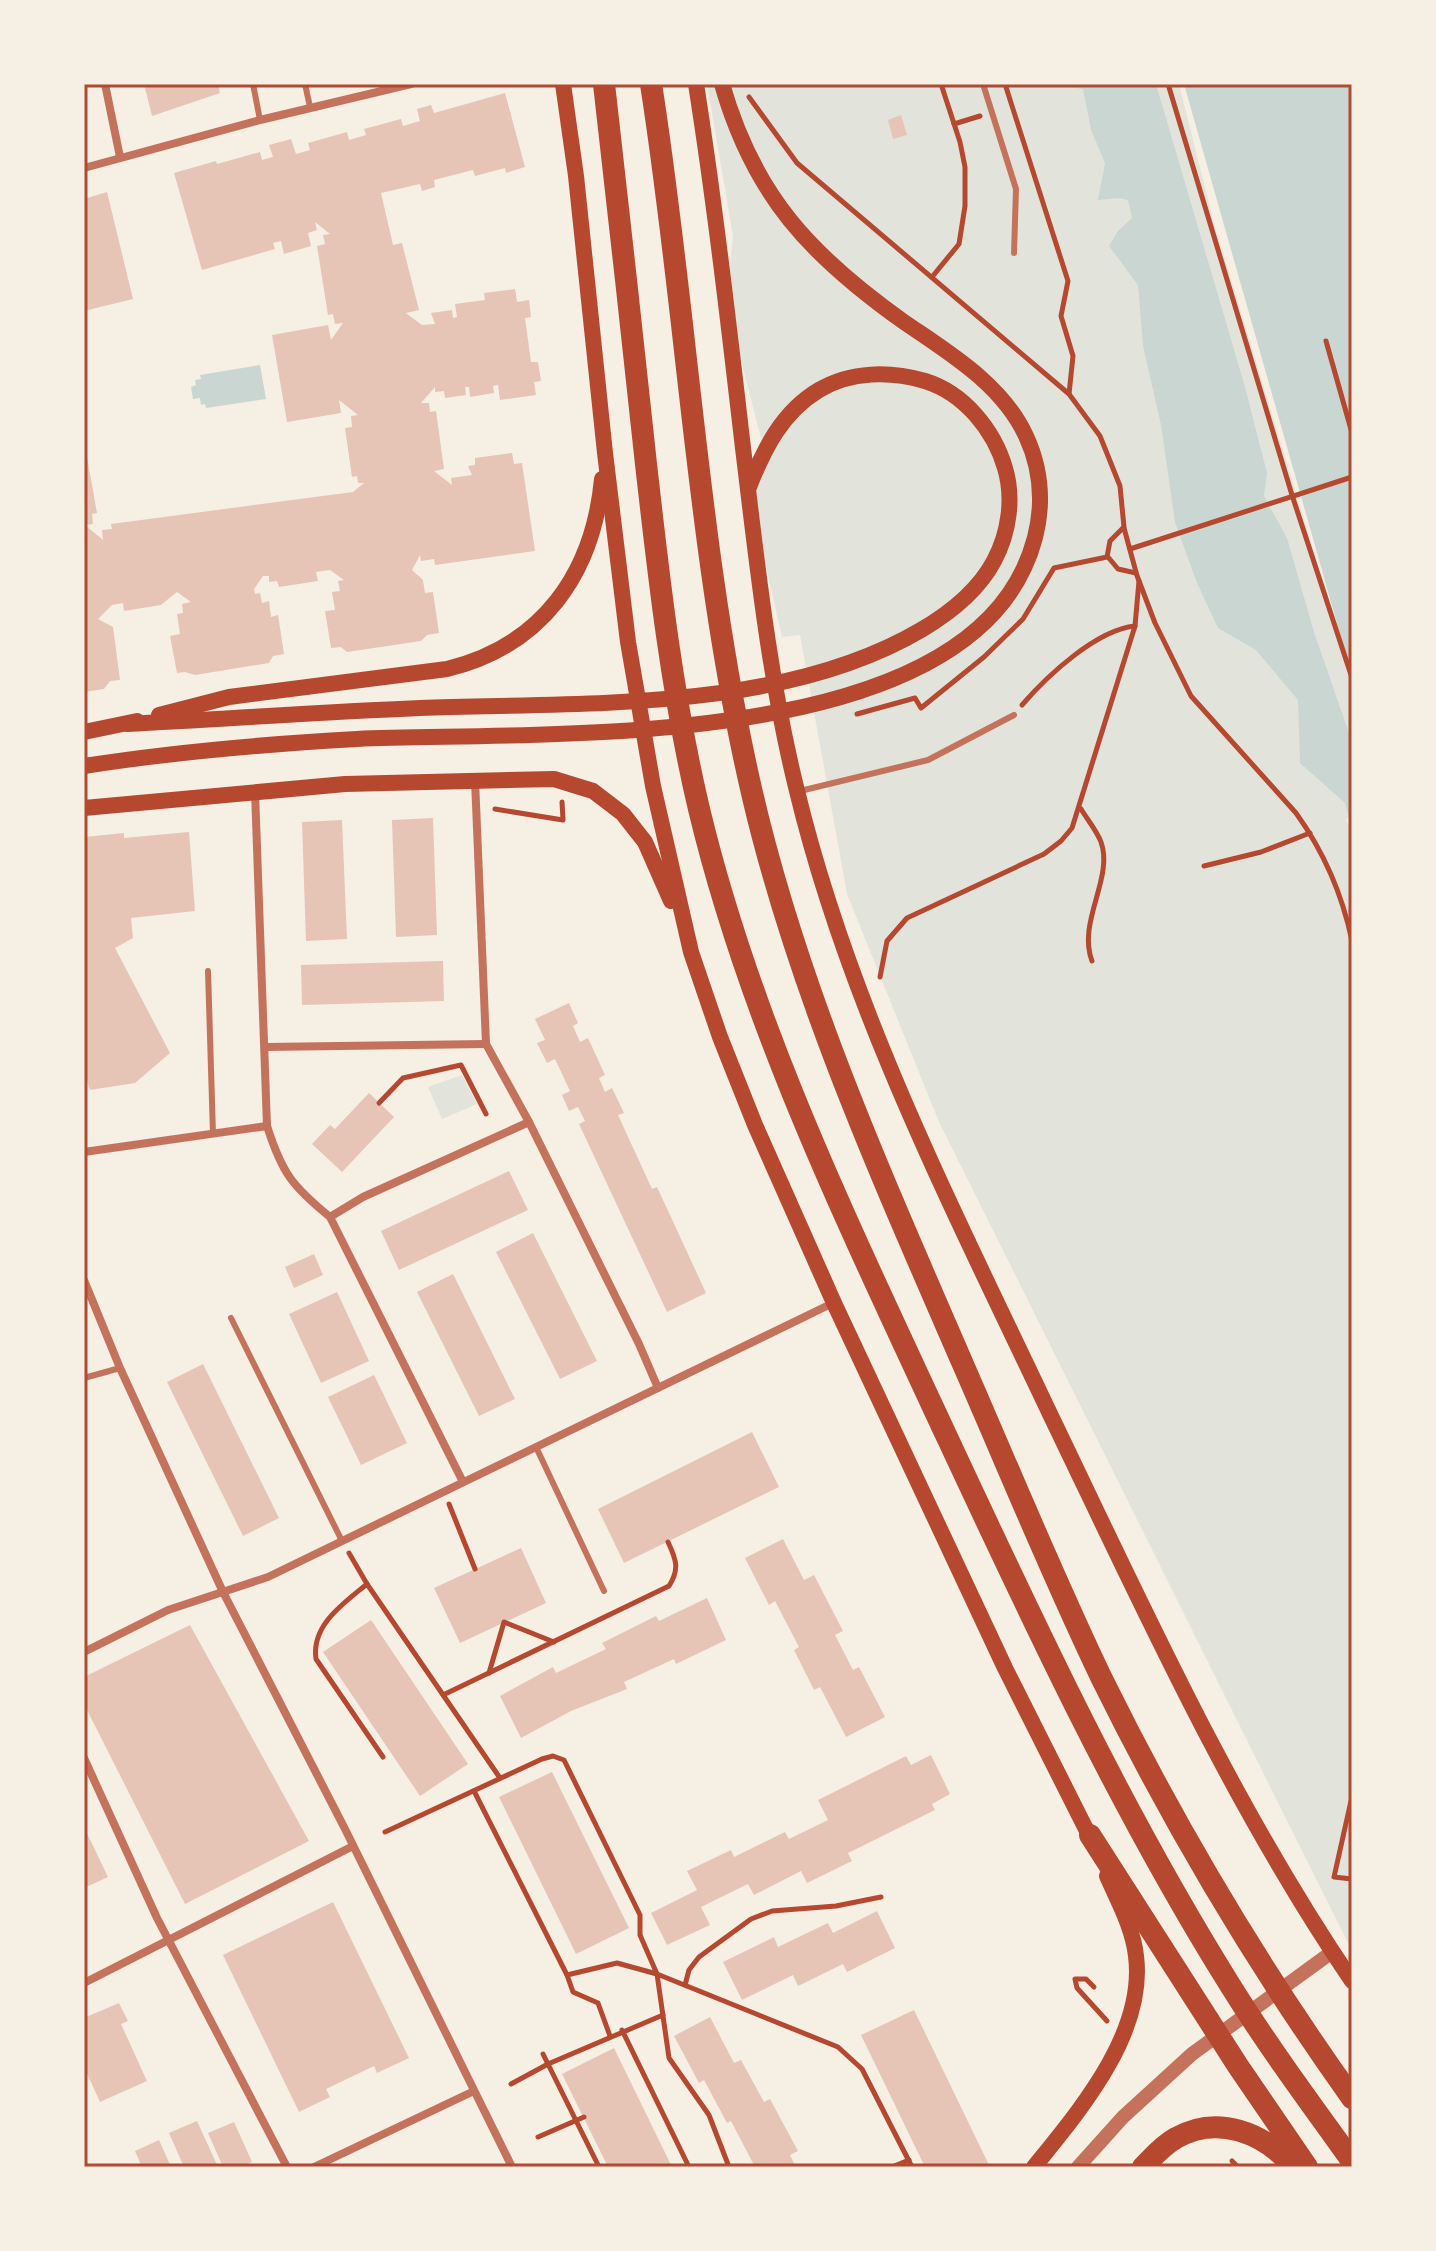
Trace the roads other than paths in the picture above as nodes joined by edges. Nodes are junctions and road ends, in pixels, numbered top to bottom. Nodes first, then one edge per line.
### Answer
1 (105, 84) edge
2 (253, 84) edge
3 (305, 84) edge
4 (411, 84) edge
5 (563, 84) edge
6 (604, 84) edge
7 (651, 84) edge
8 (696, 84) edge
9 (722, 84) edge
10 (983, 84) edge
11 (310, 107) junction
12 (260, 120) junction
13 (120, 157) junction
14 (84, 168) edge
15 (1014, 253) dead end
16 (605, 453) junction
17 (748, 489) junction
18 (1014, 715) road end
19 (127, 724) junction
20 (84, 732) edge
21 (84, 766) edge
22 (475, 779) junction
23 (255, 791) junction
24 (797, 792) junction
25 (84, 808) edge
26 (691, 952) junction
27 (208, 971) dead end
28 (486, 1044) junction
29 (265, 1047) junction
30 (529, 1122) junction
31 (267, 1126) junction
32 (213, 1134) junction
33 (84, 1152) edge
34 (330, 1217) junction
35 (84, 1280) edge
36 (834, 1303) junction
37 (231, 1318) dead end
38 (120, 1368) junction
39 (84, 1378) edge
40 (658, 1388) junction
41 (536, 1447) junction
42 (463, 1482) junction
43 (342, 1541) junction
44 (604, 1591) dead end
45 (223, 1592) junction
46 (84, 1652) edge
47 (84, 1758) edge
48 (1090, 1835) junction
49 (353, 1846) junction
50 (170, 1940) junction
51 (1332, 1952) junction
52 (1352, 1981) edge
53 (84, 1983) edge
54 (474, 2091) junction
55 (1352, 2098) edge
56 (1352, 2161) edge
57 (287, 2167) edge
58 (314, 2167) edge
59 (512, 2167) edge
60 (1034, 2167) edge
61 (1078, 2167) edge
62 (1143, 2167) edge
63 (1294, 2167) edge
64 (1307, 2167) edge

1 - 13 street
2 - 12 lane
3 - 11 lane
4 - 11 street
5 - 16 main road
6 - 56 highway
7 - 55 highway
8 - 17 main road
9 - 21 main road
10 - 15 lane
11 - 12 street
12 - 13 street
13 - 14 street
16 - 19 main road
16 - 26 main road
17 - 19 main road
17 - 24 main road
18 - 24 lane
19 - 20 main road
22 - 23 main road
22 - 26 main road
22 - 28 street
23 - 25 main road
23 - 29 street
24 - 51 main road
26 - 36 main road
27 - 32 lane
28 - 29 street
28 - 30 street
29 - 31 street
30 - 34 street
30 - 40 street
31 - 32 street
31 - 34 street
32 - 33 street
34 - 42 street
35 - 38 street
36 - 40 street
36 - 48 main road
37 - 43 lane
38 - 39 lane
38 - 45 street
40 - 41 street
41 - 42 street
41 - 44 lane
42 - 43 street
43 - 45 street
45 - 46 street
45 - 49 street
47 - 50 street
48 - 60 main road
48 - 64 highway
49 - 50 street
49 - 54 street
50 - 53 street
50 - 57 street
51 - 52 main road
51 - 61 street
54 - 58 street
54 - 59 street
62 - 63 highway

